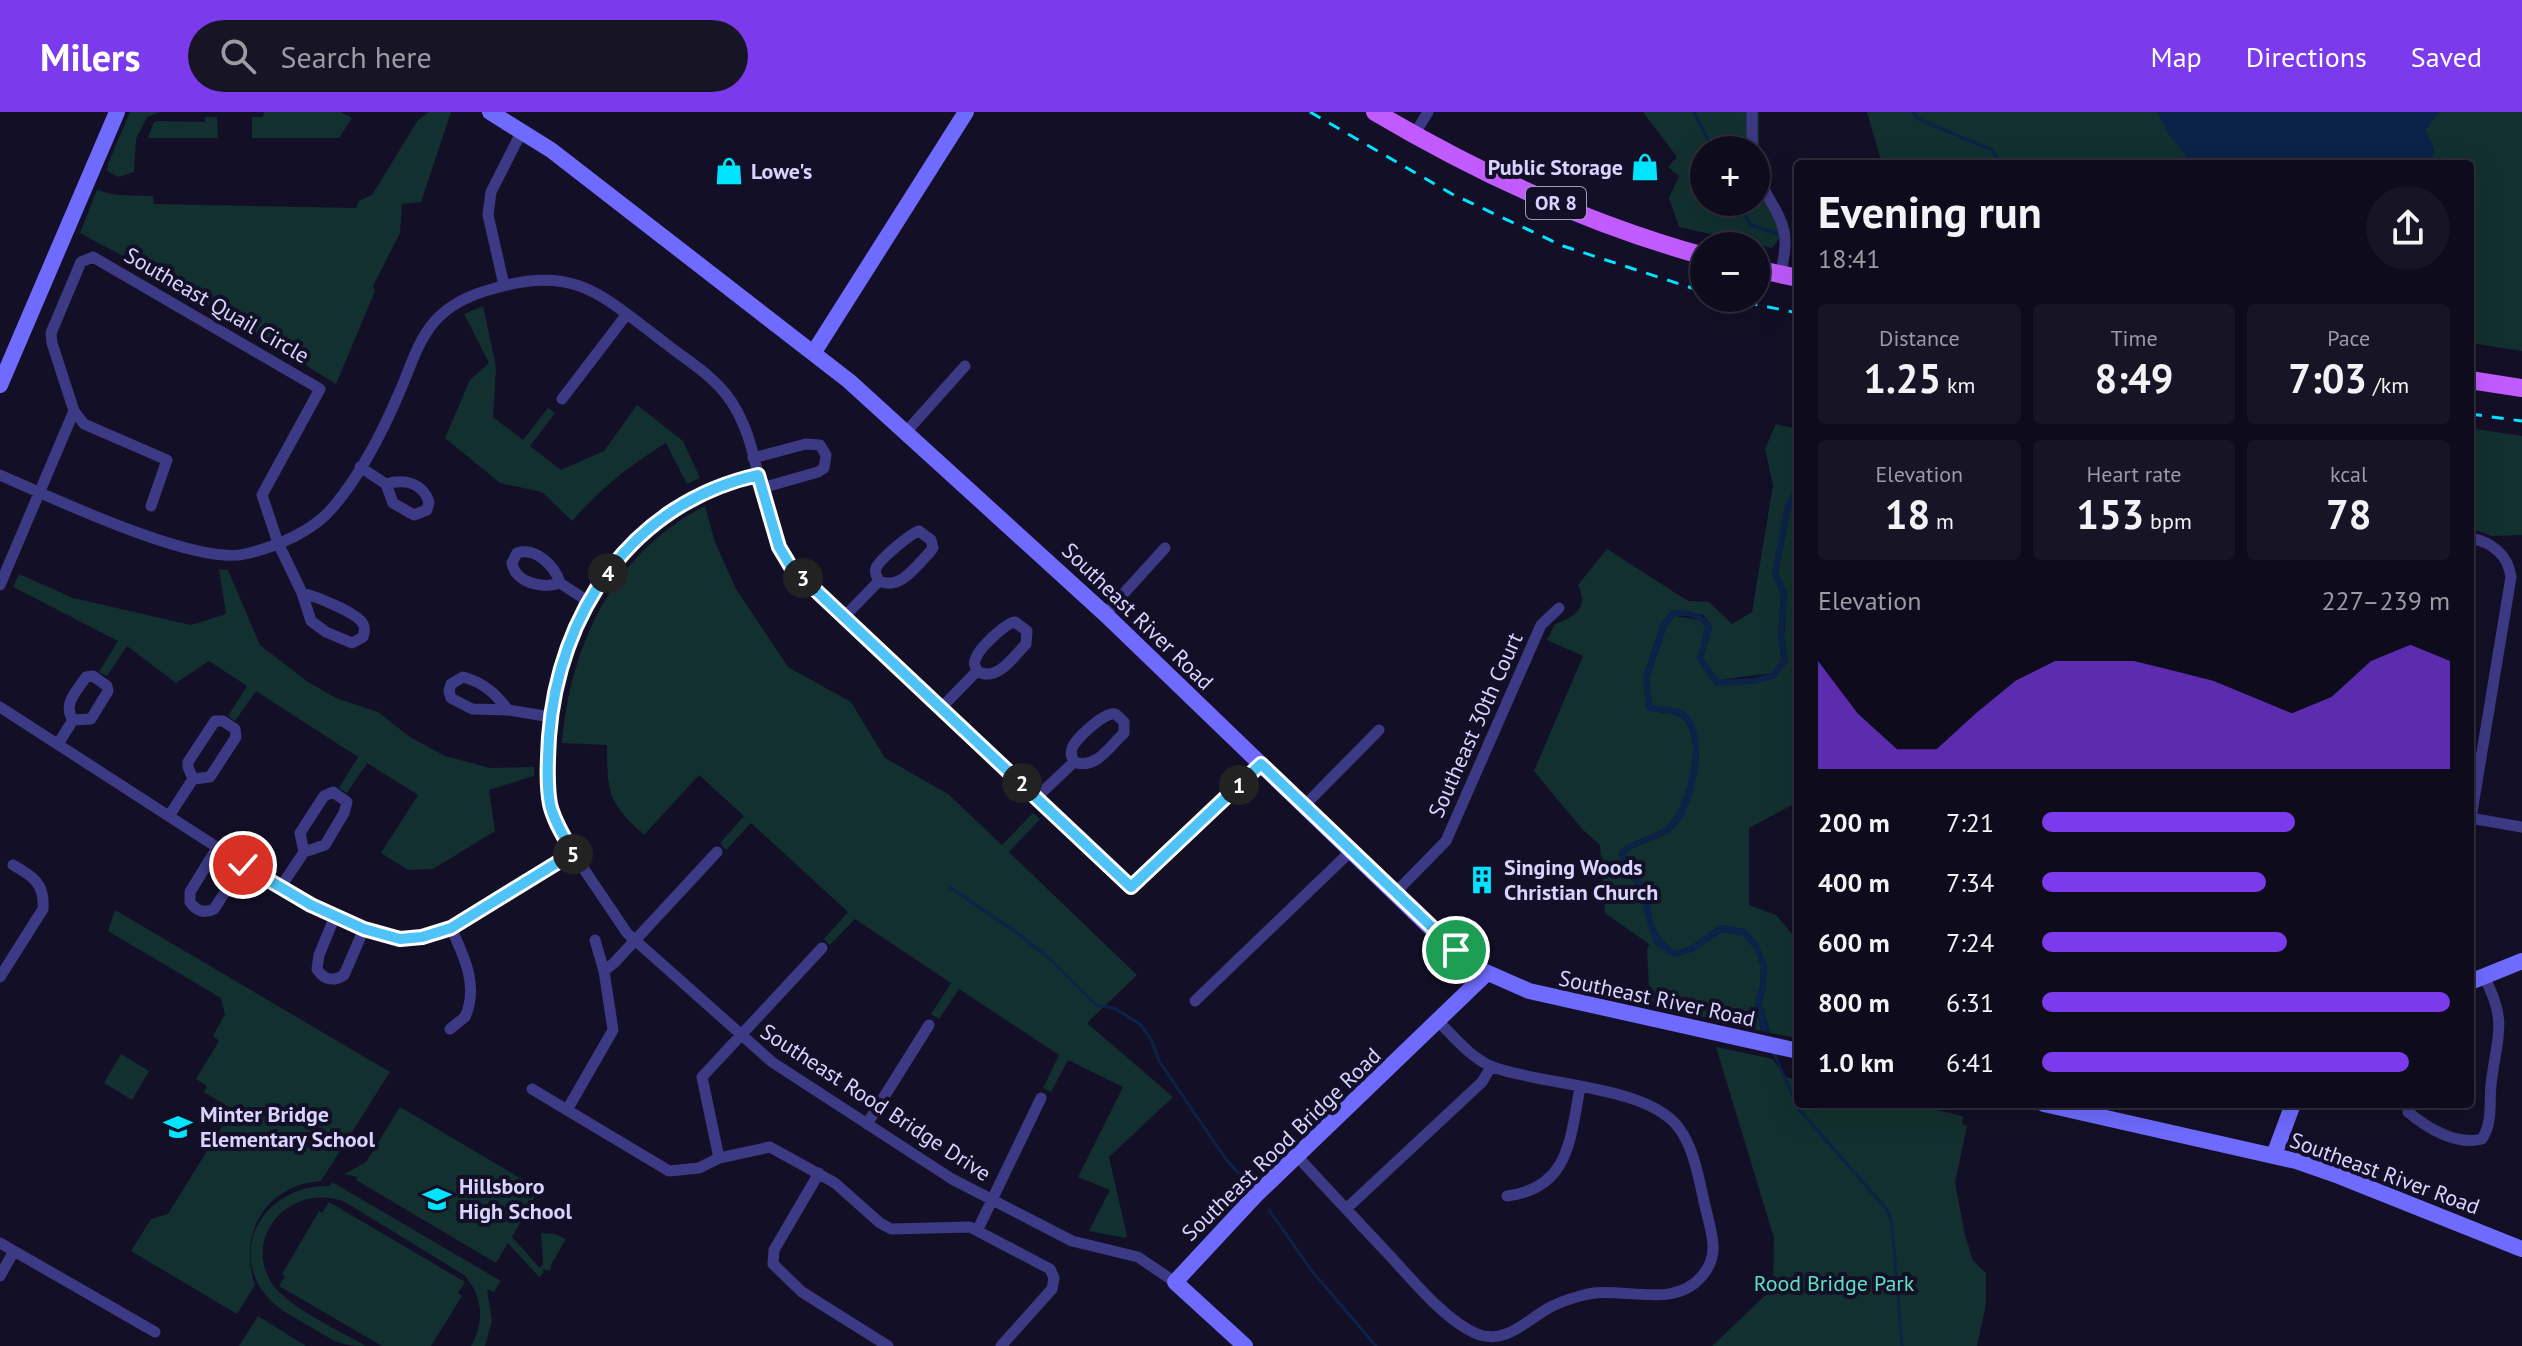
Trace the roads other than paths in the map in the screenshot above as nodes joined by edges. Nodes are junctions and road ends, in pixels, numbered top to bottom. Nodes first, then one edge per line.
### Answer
1 (117, 112) edge
2 (490, 112) edge
3 (966, 112) edge
4 (1375, 112) edge
5 (1428, 112) edge
6 (1752, 112) edge
7 (522, 131) junction
8 (1414, 135) junction
9 (1752, 136) edge
10 (1770, 197) edge
11 (1690, 252) edge
12 (1789, 277) edge
13 (504, 285) junction
14 (627, 314) junction
15 (814, 352) junction
16 (965, 366) dead end
17 (2474, 381) edge
18 (0, 385) edge
19 (2522, 388) edge
20 (562, 399) dead end
21 (74, 411) junction
22 (906, 432) junction
23 (753, 458) junction
24 (360, 467) junction
25 (0, 475) edge
26 (758, 475) junction
27 (386, 484) dead end
28 (762, 488) junction
29 (39, 492) junction
30 (151, 506) dead end
31 (2474, 539) edge
32 (278, 543) junction
33 (1165, 548) dead end
34 (879, 581) junction
35 (560, 583) dead end
36 (0, 585) edge
37 (302, 593) junction
38 (589, 602) junction
39 (1559, 608) dead end
40 (1105, 614) junction
41 (844, 617) junction
42 (977, 671) junction
43 (0, 707) edge
44 (941, 708) junction
45 (508, 710) junction
46 (551, 717) junction
47 (73, 720) dead end
48 (1379, 730) dead end
49 (58, 744) junction
50 (1074, 762) junction
51 (1261, 764) junction
52 (193, 779) junction
53 (1037, 797) junction
54 (2474, 800) edge
55 (1304, 806) junction
56 (169, 816) junction
57 (2474, 819) edge
58 (2522, 827) edge
59 (217, 848) junction
60 (1351, 851) junction
61 (304, 852) junction
62 (717, 852) dead end
63 (573, 853) junction
64 (13, 865) dead end
65 (243, 865) junction
66 (280, 888) junction
67 (1395, 893) junction
68 (335, 916) junction
69 (451, 928) junction
70 (364, 929) junction
71 (595, 940) dead end
72 (635, 940) junction
73 (822, 948) dead end
74 (2522, 961) edge
75 (604, 971) junction
76 (1487, 973) junction
77 (0, 977) edge
78 (2477, 980) edge
79 (1195, 1001) dead end
80 (1438, 1021) junction
81 (929, 1025) dead end
82 (450, 1029) dead end
83 (741, 1037) junction
84 (1794, 1050) edge
85 (1491, 1067) junction
86 (1580, 1088) junction
87 (532, 1089) dead end
88 (1041, 1098) dead end
89 (2062, 1108) edge
90 (2291, 1108) edge
91 (567, 1110) junction
92 (2408, 1112) dead end
93 (867, 1124) junction
94 (2274, 1155) junction
95 (1297, 1156) junction
96 (719, 1158) junction
97 (819, 1173) junction
98 (1507, 1196) dead end
99 (992, 1201) junction
100 (1346, 1209) junction
101 (978, 1229) junction
102 (0, 1243) edge
103 (2522, 1249) edge
104 (14, 1251) junction
105 (0, 1276) edge
106 (1175, 1282) junction
107 (155, 1332) dead end
108 (888, 1346) edge
109 (1001, 1346) edge
110 (1245, 1346) edge

1 - 18 main road
2 - 7 main road, Southeast River Road
3 - 15 main road
4 - 8 main road, OR 8
5 - 8 street
6 - 9 street
7 - 13 street
7 - 15 main road, Southeast River Road
8 - 11 main road, OR 8
10 - 12 street
13 - 14 street
13 - 24 street
14 - 20 street
14 - 23 street
15 - 22 main road, Southeast River Road
16 - 22 street
17 - 19 main road
21 - 29 street
21 - 30 street
21 - 32 street, Southeast Quail Circle
22 - 40 main road, Southeast River Road
23 - 26 street
23 - 28 street
24 - 27 street
24 - 32 street
25 - 29 street
26 - 28 street
26 - 38 street, Southeast Rood Bridge Drive
28 - 41 street
29 - 32 street
29 - 36 street
31 - 54 street
32 - 37 street
33 - 40 street
34 - 34 street
34 - 41 street
35 - 38 street
37 - 37 street
38 - 46 street, Southeast Rood Bridge Drive
39 - 67 street, Southeast 30th Court
40 - 51 main road, Southeast River Road
41 - 44 street
42 - 42 street
42 - 44 street
43 - 49 street
44 - 53 street
45 - 45 street
45 - 46 street
46 - 63 street, Southeast Rood Bridge Drive
47 - 49 street
48 - 55 street
49 - 56 street
50 - 50 street
50 - 53 street
51 - 53 street
51 - 55 main road, Southeast River Road
52 - 52 street
52 - 56 street
55 - 60 main road, Southeast River Road
56 - 59 street
57 - 58 street
59 - 65 street
59 - 65 street
60 - 67 main road, Southeast River Road
60 - 79 street
61 - 61 street
61 - 66 street
62 - 72 street
63 - 69 street
63 - 72 street, Southeast Rood Bridge Drive
64 - 77 street
65 - 66 street
66 - 68 street
67 - 76 main road, Southeast River Road
68 - 70 street
68 - 70 street
69 - 70 street
69 - 82 street
71 - 75 street
72 - 75 street
72 - 83 street, Southeast Rood Bridge Drive
73 - 83 street
74 - 78 main road
75 - 91 street
76 - 80 main road, Southeast Rood Bridge Road
76 - 84 main road, Southeast River Road
78 - 92 street
80 - 85 street
80 - 95 main road, Southeast Rood Bridge Road
81 - 93 street
83 - 93 street, Southeast Rood Bridge Drive
83 - 96 street
85 - 86 street
85 - 100 street
86 - 98 street
86 - 100 street
87 - 91 street
88 - 99 street
89 - 94 main road, Southeast River Road
90 - 94 main road
91 - 96 street
93 - 99 street, Southeast Rood Bridge Drive
94 - 103 main road, Southeast River Road
95 - 100 street
95 - 106 main road, Southeast Rood Bridge Road
96 - 97 street
97 - 101 street
97 - 108 street
99 - 101 street
99 - 106 street, Southeast Rood Bridge Drive
101 - 109 street
102 - 104 street
104 - 105 street
104 - 107 street
106 - 110 main road

